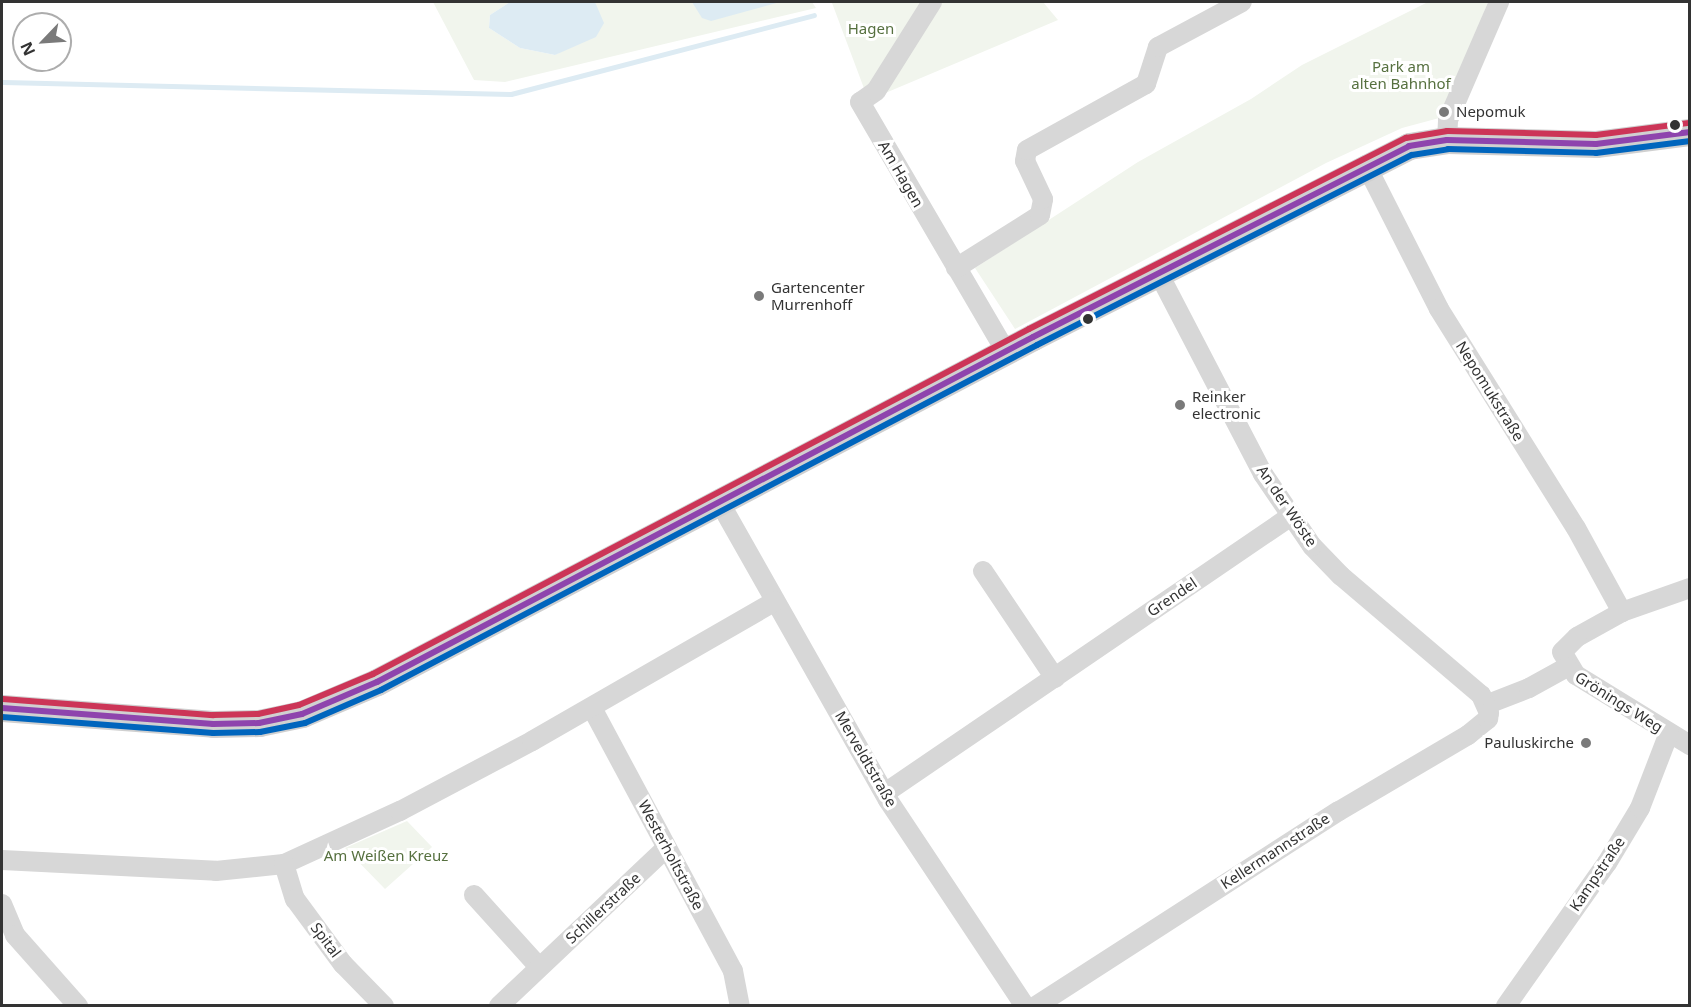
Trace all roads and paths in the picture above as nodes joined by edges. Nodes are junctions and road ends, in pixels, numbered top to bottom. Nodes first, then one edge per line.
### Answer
1 (932, 2) edge
2 (1242, 2) edge
3 (1498, 2) edge
4 (1689, 132) edge
5 (1447, 140) junction
6 (1366, 165) junction
7 (956, 268) junction
8 (1159, 274) junction
9 (1006, 352) junction
10 (720, 503) junction
11 (1290, 517) junction
12 (983, 571) dead end
13 (1689, 588) edge
14 (776, 601) junction
15 (1622, 612) junction
16 (1565, 658) junction
17 (1055, 678) junction
18 (1481, 698) junction
19 (2, 708) edge
20 (592, 708) junction
21 (1669, 733) junction
22 (1689, 745) edge
23 (885, 793) junction
24 (666, 848) junction
25 (2, 860) edge
26 (284, 864) junction
27 (474, 895) dead end
28 (2, 904) edge
29 (539, 967) junction
30 (78, 1005) edge
31 (384, 1005) edge
32 (499, 1005) edge
33 (740, 1005) edge
34 (1025, 1005) edge
35 (1036, 1005) edge
36 (1506, 1005) edge

1 - 7 street, Am Hagen
2 - 7 street
3 - 5 street
4 - 5 main road
5 - 6 main road
6 - 8 main road
6 - 15 street, Nepomukstraße
7 - 9 street, Am Hagen
8 - 9 main road
8 - 11 street, An der Wöste
9 - 10 main road
10 - 14 street, Merveldtstraße
10 - 19 main road
11 - 17 street, Grendel
11 - 18 street, An der Wöste
12 - 17 street
13 - 15 street
14 - 20 street
14 - 23 street, Merveldtstraße
15 - 16 street
16 - 18 street
16 - 21 street, Grönings Weg
17 - 23 street, Grendel
18 - 35 street, Kellermannstraße
20 - 24 street, Westerholtstraße
20 - 26 street
21 - 22 street, Grönings Weg
21 - 36 street, Kampstraße
23 - 34 street, Merveldtstraße
24 - 29 street, Schillerstraße
24 - 33 street, Westerholtstraße
25 - 26 street
26 - 31 street, Spital
27 - 29 street
28 - 30 street
29 - 32 street, Schillerstraße

